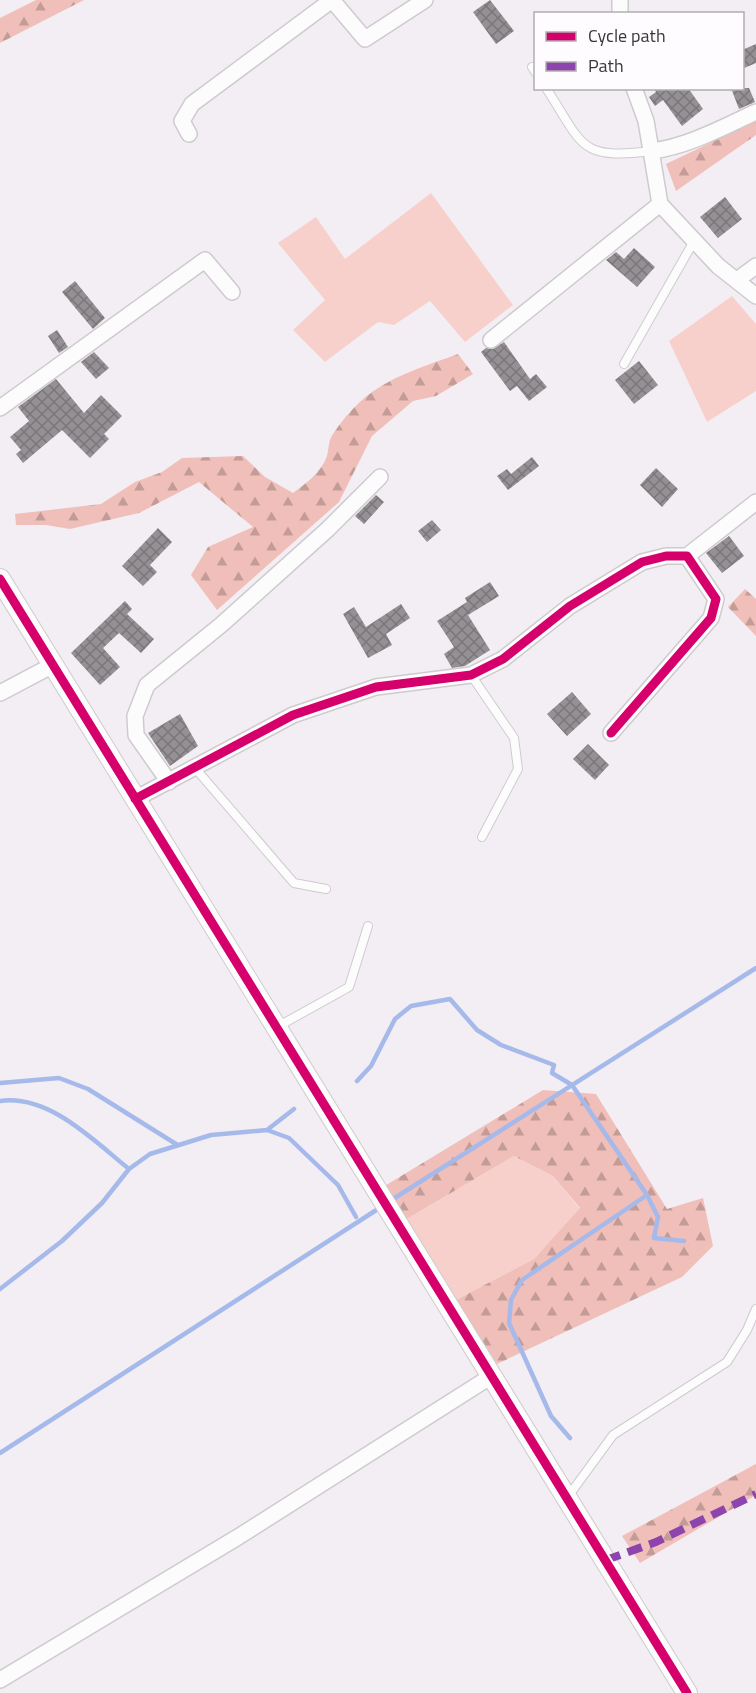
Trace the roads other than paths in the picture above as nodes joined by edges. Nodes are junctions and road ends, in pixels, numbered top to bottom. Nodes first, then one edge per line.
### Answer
1 (425, 0) edge
2 (547, 90) edge
3 (635, 90) edge
4 (756, 112) edge
5 (189, 134) dead end
6 (652, 151) junction
7 (660, 204) junction
8 (694, 241) junction
9 (756, 266) edge
10 (737, 280) junction
11 (232, 292) dead end
12 (756, 296) edge
13 (491, 340) dead end
14 (624, 364) dead end
15 (0, 408) edge
16 (380, 477) dead end
17 (756, 502) edge
18 (687, 556) junction
19 (0, 579) edge
20 (53, 665) junction
21 (471, 675) junction
22 (0, 693) edge
23 (611, 733) dead end
24 (195, 768) junction
25 (168, 782) junction
26 (135, 799) junction
27 (482, 837) dead end
28 (326, 889) dead end
29 (368, 926) dead end
30 (276, 1028) junction
31 (756, 1309) edge
32 (490, 1377) junction
33 (567, 1498) junction
34 (0, 1680) edge
35 (687, 1693) edge

1 - 5 street
2 - 6 lane
3 - 6 street
4 - 6 street
6 - 7 street
7 - 8 street
7 - 13 street
8 - 10 street
8 - 14 lane
9 - 10 street
10 - 12 street
11 - 15 street
16 - 25 street
17 - 18 street
18 - 21 street
18 - 23 street
19 - 20 street
20 - 22 street
20 - 26 street
21 - 24 street
21 - 27 lane
24 - 25 street
24 - 28 lane
25 - 26 street
26 - 30 street
29 - 30 lane
30 - 32 street
31 - 33 lane
32 - 33 street
32 - 34 street
33 - 35 street

